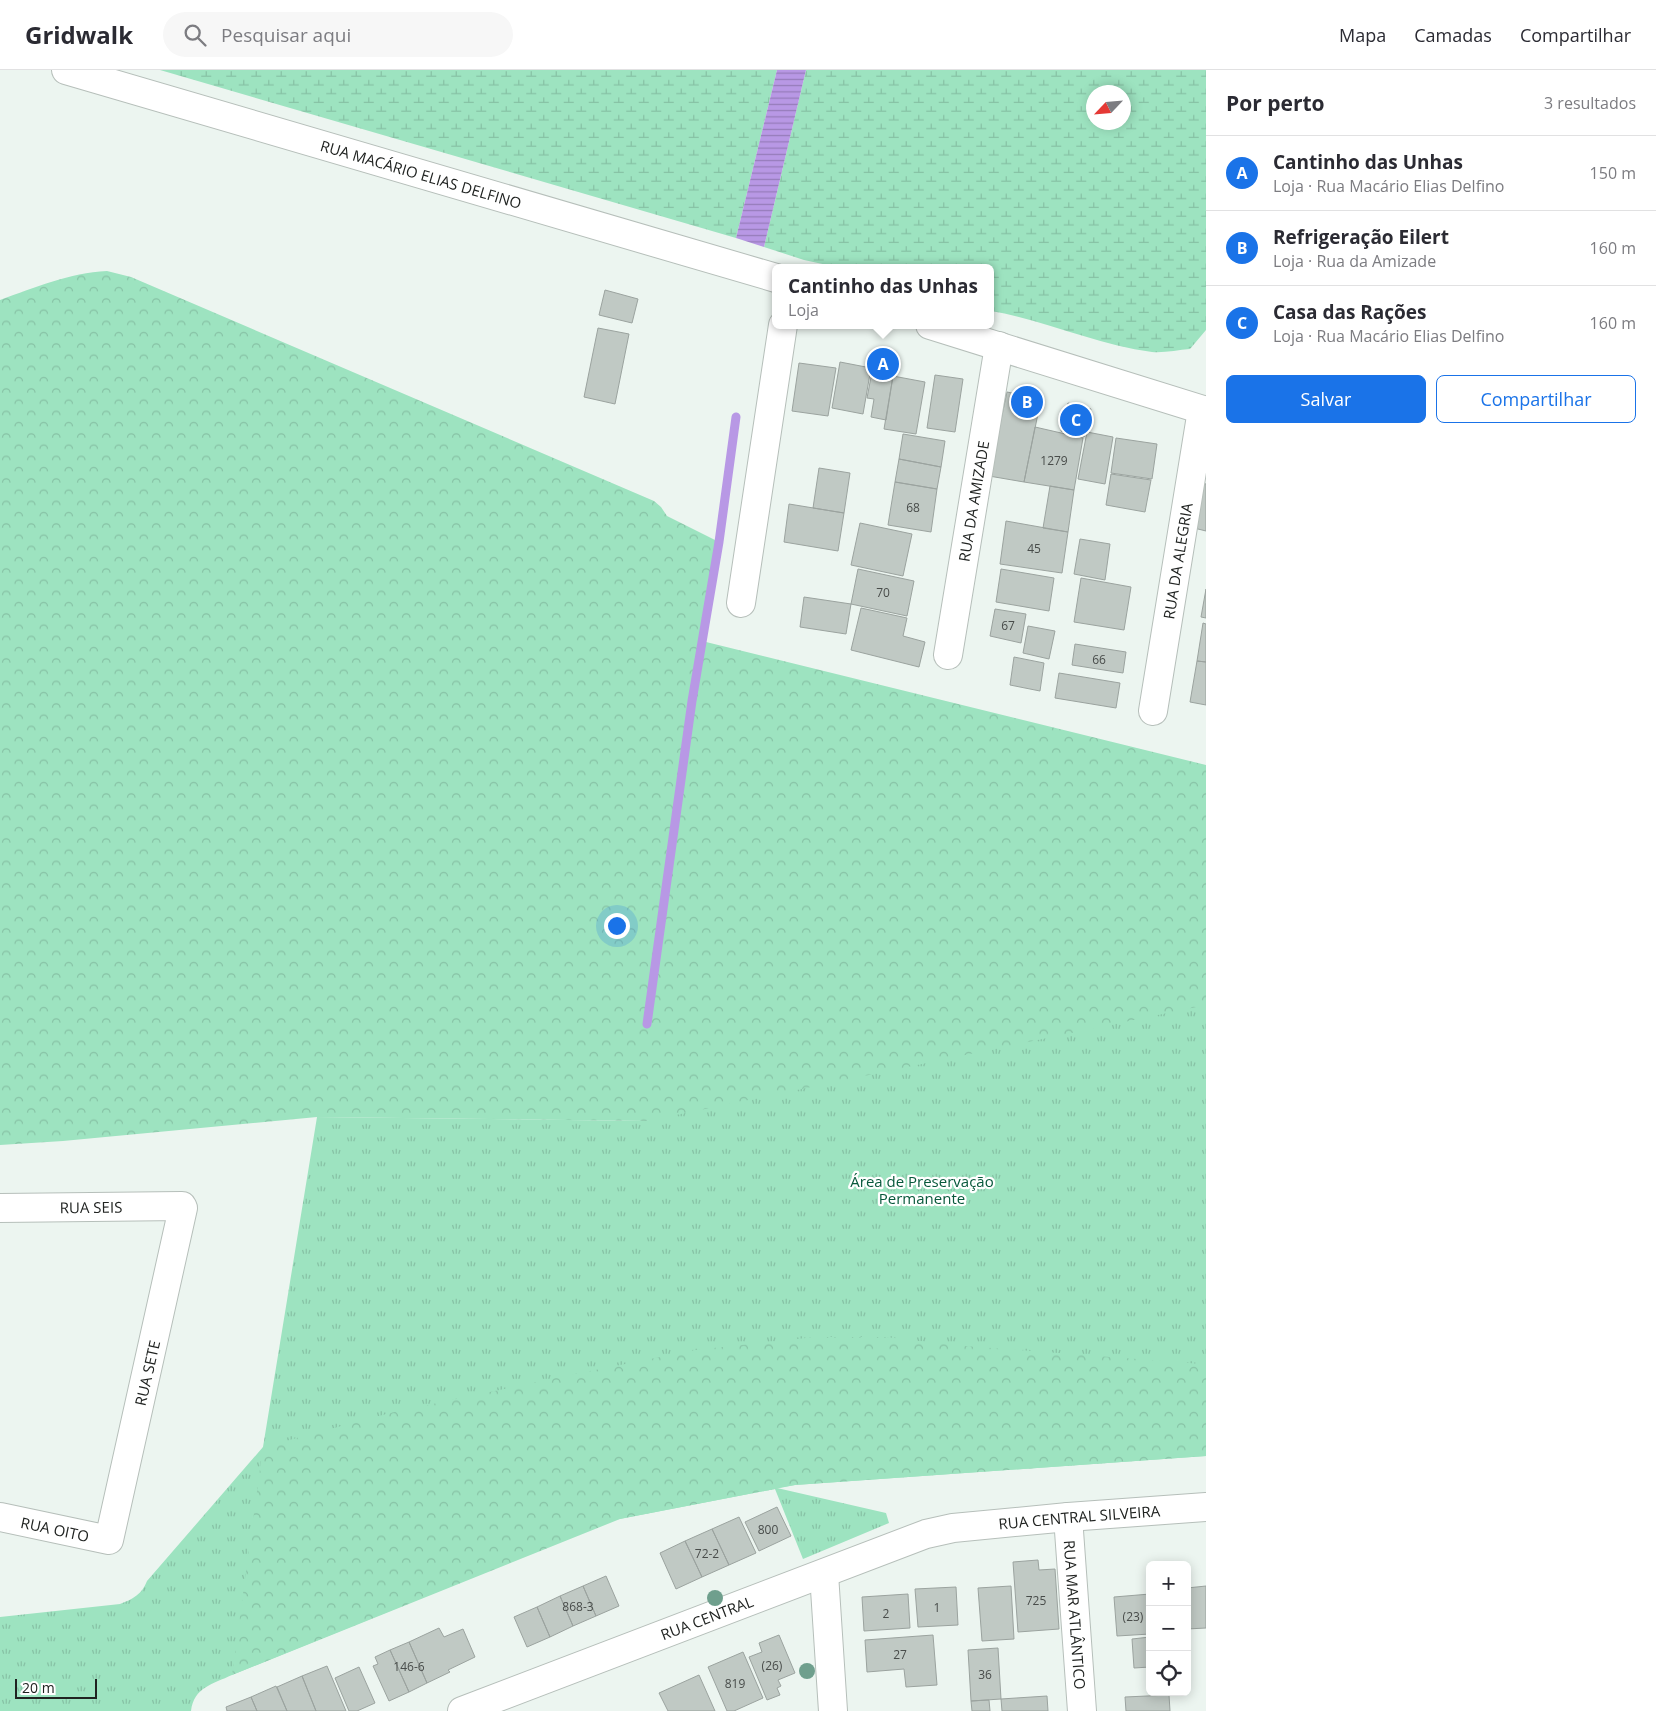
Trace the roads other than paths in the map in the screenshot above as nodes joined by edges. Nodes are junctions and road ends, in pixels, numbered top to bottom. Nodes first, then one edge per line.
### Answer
1 (66, 70) edge
2 (772, 277) edge
3 (781, 329) edge
4 (943, 329) edge
5 (999, 346) junction
6 (1204, 410) edge
7 (741, 603) dead end
8 (948, 655) dead end
9 (1152, 712) dead end
10 (182, 1206) joint
11 (0, 1208) edge
12 (1206, 1508) edge
13 (0, 1517) edge
14 (1068, 1517) junction
15 (953, 1528) joint
16 (110, 1540) joint
17 (824, 1574) junction
18 (462, 1711) edge
19 (833, 1711) edge
20 (1082, 1711) edge

1 - 2 street, RUA MACÁRIO ELIAS DELFINO
3 - 7 street
4 - 5 street
5 - 6 street
5 - 8 street, RUA DA AMIZADE
6 - 9 street, RUA DA ALEGRIA
10 - 11 street, RUA SEIS
10 - 16 street, RUA SETE
12 - 14 street, RUA CENTRAL SILVEIRA
13 - 16 street, RUA OITO
14 - 15 street, RUA CENTRAL SILVEIRA
14 - 20 street, RUA MAR ATLÂNTICO
15 - 17 street, RUA CENTRAL
17 - 18 street, RUA CENTRAL
17 - 19 street

